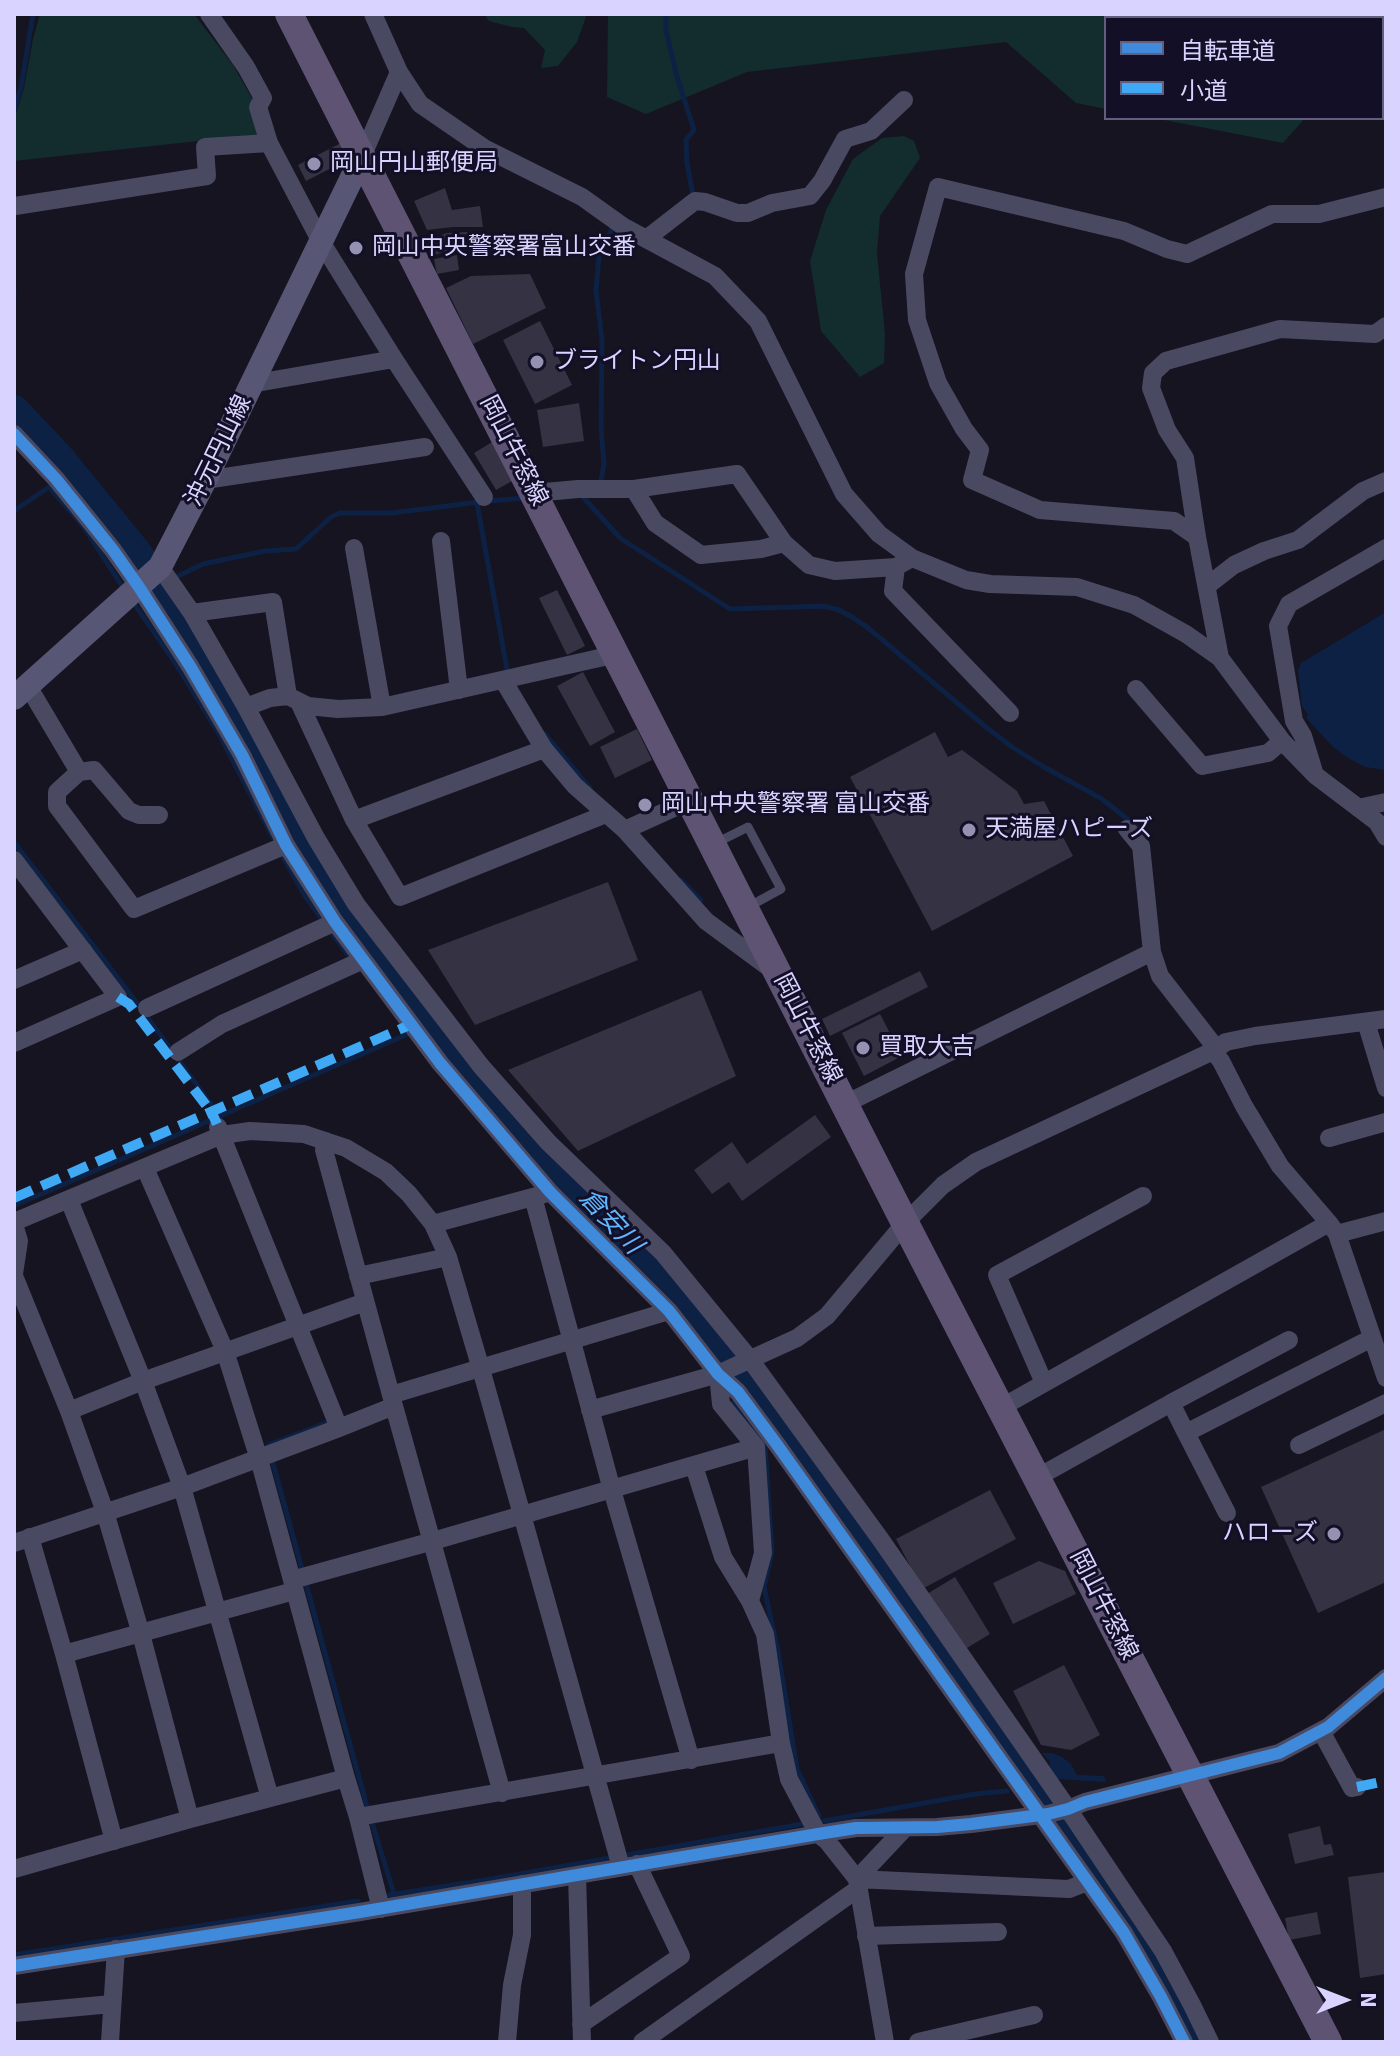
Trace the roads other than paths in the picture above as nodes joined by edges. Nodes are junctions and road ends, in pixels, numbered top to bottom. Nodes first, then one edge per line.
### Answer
1 (209, 14) edge
2 (289, 14) edge
3 (373, 14) edge
4 (399, 72) junction
5 (904, 100) dead end
6 (269, 143) junction
7 (362, 157) junction
8 (1386, 197) edge
9 (15, 206) edge
10 (646, 239) junction
11 (320, 240) junction
12 (1386, 326) edge
13 (394, 359) junction
14 (251, 384) junction
15 (14, 434) edge
16 (425, 447) dead end
17 (205, 480) junction
18 (1386, 481) edge
19 (634, 489) junction
20 (534, 493) junction
21 (484, 497) dead end
22 (1197, 537) junction
23 (441, 541) dead end
24 (784, 543) junction
25 (354, 548) dead end
26 (1386, 548) edge
27 (904, 562) junction
28 (150, 577) junction
29 (1207, 586) junction
30 (192, 613) junction
31 (617, 654) junction
32 (1220, 658) junction
33 (507, 679) junction
34 (1136, 689) dead end
35 (459, 690) junction
36 (21, 692) edge
37 (294, 699) junction
38 (246, 707) junction
39 (382, 707) junction
40 (1010, 713) dead end
41 (1282, 741) junction
42 (544, 749) junction
43 (79, 772) junction
44 (1315, 775) junction
45 (691, 800) junction
46 (1386, 802) edge
47 (1358, 808) junction
48 (606, 814) junction
49 (159, 815) dead end
50 (354, 820) junction
51 (629, 828) junction
52 (1127, 829) dead end
53 (1386, 837) edge
54 (713, 844) junction
55 (281, 847) junction
56 (17, 868) edge
57 (746, 908) junction
58 (329, 924) junction
59 (83, 950) junction
60 (1152, 952) junction
61 (358, 962) junction
62 (780, 975) junction
63 (14, 980) edge
64 (147, 1008) dead end
65 (1386, 1019) edge
66 (1366, 1022) junction
67 (14, 1043) edge
68 (1217, 1048) junction
69 (178, 1052) dead end
70 (453, 1053) junction
71 (1386, 1088) edge
72 (845, 1104) junction
73 (1386, 1122) edge
74 (219, 1130) junction
75 (1329, 1138) dead end
76 (326, 1141) junction
77 (145, 1168) junction
78 (542, 1194) junction
79 (1143, 1196) dead end
80 (69, 1200) junction
81 (1386, 1221) edge
82 (14, 1223) edge
83 (905, 1223) junction
84 (433, 1224) junction
85 (1338, 1230) junction
86 (448, 1257) junction
87 (14, 1275) edge
88 (358, 1276) junction
89 (365, 1302) junction
90 (669, 1311) junction
91 (302, 1323) junction
92 (1372, 1338) junction
93 (1289, 1340) dead end
94 (572, 1341) junction
95 (225, 1351) junction
96 (734, 1366) junction
97 (481, 1369) junction
98 (1386, 1378) edge
99 (143, 1381) junction
100 (1044, 1383) junction
101 (392, 1401) junction
102 (1171, 1403) junction
103 (1386, 1403) edge
104 (1002, 1407) junction
105 (590, 1410) junction
106 (69, 1411) junction
107 (337, 1423) junction
108 (1186, 1433) junction
109 (1299, 1445) dead end
110 (756, 1447) junction
111 (267, 1456) junction
112 (694, 1466) junction
113 (1038, 1477) junction
114 (182, 1487) junction
115 (612, 1490) junction
116 (105, 1512) junction
117 (1227, 1513) dead end
118 (522, 1514) junction
119 (22, 1540) edge
120 (433, 1541) junction
121 (299, 1581) junction
122 (750, 1601) junction
123 (217, 1611) junction
124 (141, 1634) junction
125 (64, 1654) junction
126 (1386, 1678) edge
127 (1321, 1731) junction
128 (781, 1743) junction
129 (691, 1760) junction
130 (1191, 1775) junction
131 (596, 1777) junction
132 (346, 1778) junction
133 (1357, 1787) dead end
134 (502, 1793) junction
135 (270, 1798) junction
136 (1054, 1812) junction
137 (366, 1816) junction
138 (190, 1819) junction
139 (905, 1828) junction
140 (818, 1834) junction
141 (114, 1841) junction
142 (624, 1862) junction
143 (14, 1869) edge
144 (577, 1875) junction
145 (861, 1879) junction
146 (1087, 1882) junction
147 (522, 1884) junction
148 (381, 1909) junction
149 (998, 1932) dead end
150 (871, 1936) junction
151 (116, 1949) junction
152 (14, 1966) edge
153 (112, 2004) junction
154 (14, 2013) edge
155 (1034, 2015) dead end
156 (581, 2033) edge
157 (110, 2042) edge
158 (507, 2042) edge
159 (642, 2042) edge
160 (885, 2042) edge
161 (918, 2042) edge
162 (1184, 2042) edge
163 (1210, 2042) edge
164 (1328, 2042) edge

1 - 6 street
2 - 7 main road, 岡山牛窓線
3 - 4 street
4 - 7 street
4 - 10 street
5 - 10 street
6 - 9 street
6 - 11 street
7 - 11 main road, 沖元円山線
7 - 20 main road, 岡山牛窓線
8 - 22 street
10 - 27 street
11 - 13 street
11 - 14 main road, 沖元円山線
12 - 22 street
13 - 14 street
13 - 21 street
14 - 17 main road, 沖元円山線
15 - 28 street
16 - 17 street
17 - 28 main road, 沖元円山線
18 - 29 street
19 - 20 street
19 - 24 street
19 - 24 street
20 - 31 main road, 岡山牛窓線
22 - 29 street
23 - 35 street
24 - 27 street
25 - 39 street
26 - 44 street
27 - 32 street
27 - 40 street
28 - 30 street
28 - 36 main road, 沖元円山線
28 - 55 street
29 - 32 street
30 - 37 street
30 - 38 street
31 - 33 street
31 - 45 main road, 岡山牛窓線
32 - 41 street
33 - 35 street
33 - 42 street
34 - 41 street
35 - 39 street
36 - 43 street
37 - 38 street
37 - 39 street
37 - 50 street
38 - 70 street
41 - 44 street
42 - 48 street
42 - 50 street
43 - 49 street
43 - 55 street
44 - 47 street
45 - 51 street
45 - 54 main road, 岡山牛窓線
46 - 47 street
47 - 53 street
48 - 50 street
48 - 51 street
51 - 62 street
52 - 60 street
54 - 57 main road, 岡山牛窓線
54 - 57 lane
55 - 58 street
56 - 59 street
57 - 62 main road, 岡山牛窓線
58 - 61 street
58 - 64 street
59 - 63 street
59 - 67 street
60 - 68 street
60 - 72 street
61 - 69 street
61 - 70 street
62 - 72 main road, 岡山牛窓線
65 - 66 street
66 - 68 street
66 - 71 street
68 - 83 street
68 - 85 street
70 - 78 street
70 - 96 street
72 - 83 main road, 岡山牛窓線
73 - 75 street
74 - 76 street
74 - 77 street
74 - 91 street
76 - 84 street
76 - 88 street
77 - 80 street
77 - 95 street
78 - 84 street
78 - 90 street
78 - 94 street
79 - 100 street
80 - 82 street
80 - 99 street
81 - 85 street
82 - 87 street
83 - 96 street
83 - 104 main road, 岡山牛窓線
84 - 86 street
85 - 92 street
85 - 100 street
86 - 88 street
86 - 97 street
87 - 106 street
88 - 89 street
89 - 91 street
89 - 101 street
90 - 94 street
90 - 96 street
91 - 95 street
91 - 107 street
92 - 98 street
92 - 108 street
93 - 102 street
94 - 97 street
94 - 105 street
95 - 99 street
95 - 111 street
96 - 105 street
96 - 110 street
96 - 136 street
96 - 136 street
97 - 101 street
97 - 118 street
99 - 106 street
99 - 114 street
100 - 104 street
101 - 107 street
101 - 120 street
102 - 108 street
102 - 113 street
103 - 109 street
104 - 113 main road, 岡山牛窓線
105 - 115 street
106 - 116 street
107 - 111 street
108 - 117 street
110 - 112 street
110 - 122 street
111 - 114 street
111 - 121 street
112 - 115 street
112 - 122 street
113 - 130 main road, 岡山牛窓線
114 - 116 street
114 - 123 street
115 - 118 street
115 - 129 street
116 - 119 street
116 - 124 street
118 - 120 street
118 - 131 street
119 - 125 street
120 - 121 street
120 - 134 street
121 - 123 street
121 - 132 street
122 - 128 street
123 - 124 street
123 - 135 street
124 - 125 street
124 - 138 street
125 - 141 street
126 - 127 street
127 - 130 street
127 - 133 street
128 - 129 street
128 - 140 street
129 - 131 street
130 - 136 street
130 - 164 main road, 岡山牛窓線
131 - 134 street
131 - 142 street
132 - 135 street
132 - 137 street
134 - 137 street
135 - 138 street
136 - 139 street
136 - 146 street
136 - 163 street
137 - 148 street
138 - 141 street
139 - 140 street
139 - 145 street
140 - 142 street
140 - 145 street
141 - 143 street
142 - 144 street
142 - 156 street
144 - 147 street
144 - 156 street
145 - 146 street
145 - 150 street
145 - 159 street
146 - 162 street
147 - 148 street
147 - 158 street
148 - 151 street
149 - 150 street
150 - 160 street
151 - 152 street
151 - 153 street
153 - 154 street
153 - 157 street
155 - 161 street

